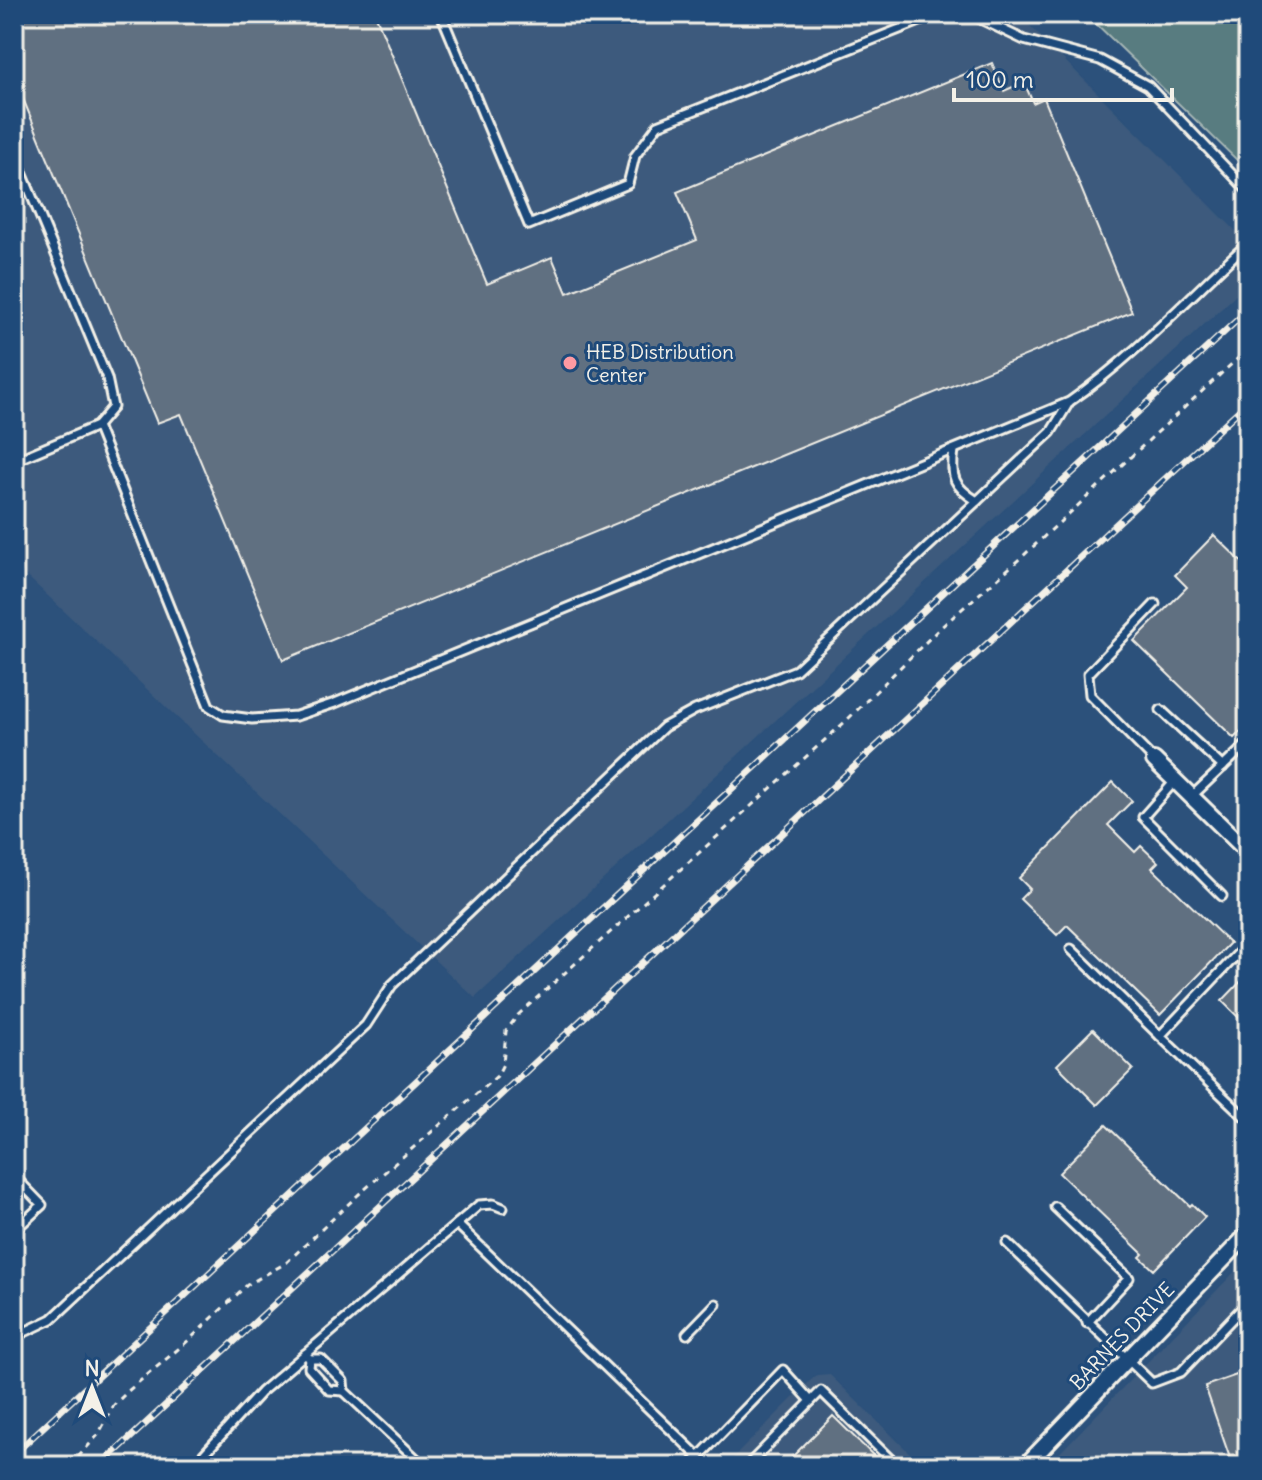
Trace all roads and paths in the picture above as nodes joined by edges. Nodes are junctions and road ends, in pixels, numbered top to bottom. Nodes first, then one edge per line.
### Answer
1 (441, 14) edge
2 (967, 14) edge
3 (14, 153) edge
4 (1248, 191) edge
5 (1248, 243) edge
6 (1248, 349) edge
7 (1069, 402) junction
8 (97, 426) junction
9 (954, 450) junction
10 (14, 461) edge
11 (977, 501) junction
12 (1155, 604) dead end
13 (1161, 710) dead end
14 (1248, 743) edge
15 (1154, 760) joint
16 (1223, 767) junction
17 (1175, 781) junction
18 (1191, 797) junction
19 (1248, 852) edge
20 (1222, 896) dead end
21 (1248, 943) edge
22 (1071, 949) dead end
23 (1160, 1036) junction
24 (1248, 1120) edge
25 (14, 1176) edge
26 (1055, 1207) dead end
27 (503, 1208) dead end
28 (457, 1224) junction
29 (14, 1231) edge
30 (1248, 1234) edge
31 (1007, 1243) dead end
32 (1248, 1302) edge
33 (716, 1304) dead end
34 (1087, 1323) junction
35 (687, 1334) dead end
36 (14, 1337) edge
37 (307, 1357) junction
38 (1126, 1360) junction
39 (344, 1391) junction
40 (811, 1401) junction
41 (699, 1457) junction
42 (70, 1466) edge
43 (193, 1466) edge
44 (424, 1466) edge
45 (690, 1466) edge
46 (747, 1466) edge
47 (897, 1466) edge
48 (1026, 1466) edge

1 - 2 lane
2 - 4 lane
3 - 8 lane
5 - 7 lane
6 - 42 path
7 - 9 lane
7 - 11 lane
8 - 9 lane
8 - 10 lane
9 - 11 lane
11 - 36 lane
12 - 15 lane
13 - 16 lane
14 - 16 lane
15 - 17 street
16 - 18 lane
17 - 18 street
17 - 20 lane
18 - 19 street
21 - 23 lane
22 - 23 lane
23 - 24 lane
25 - 29 lane
26 - 34 lane
27 - 28 lane
28 - 37 lane
28 - 41 lane
30 - 38 street, BARNES DRIVE
31 - 34 lane
32 - 38 lane
33 - 35 lane
34 - 38 lane
37 - 39 lane
37 - 39 lane
37 - 43 lane
38 - 48 street, BARNES DRIVE
39 - 44 lane
40 - 41 lane
40 - 46 lane
40 - 47 lane
41 - 45 lane

